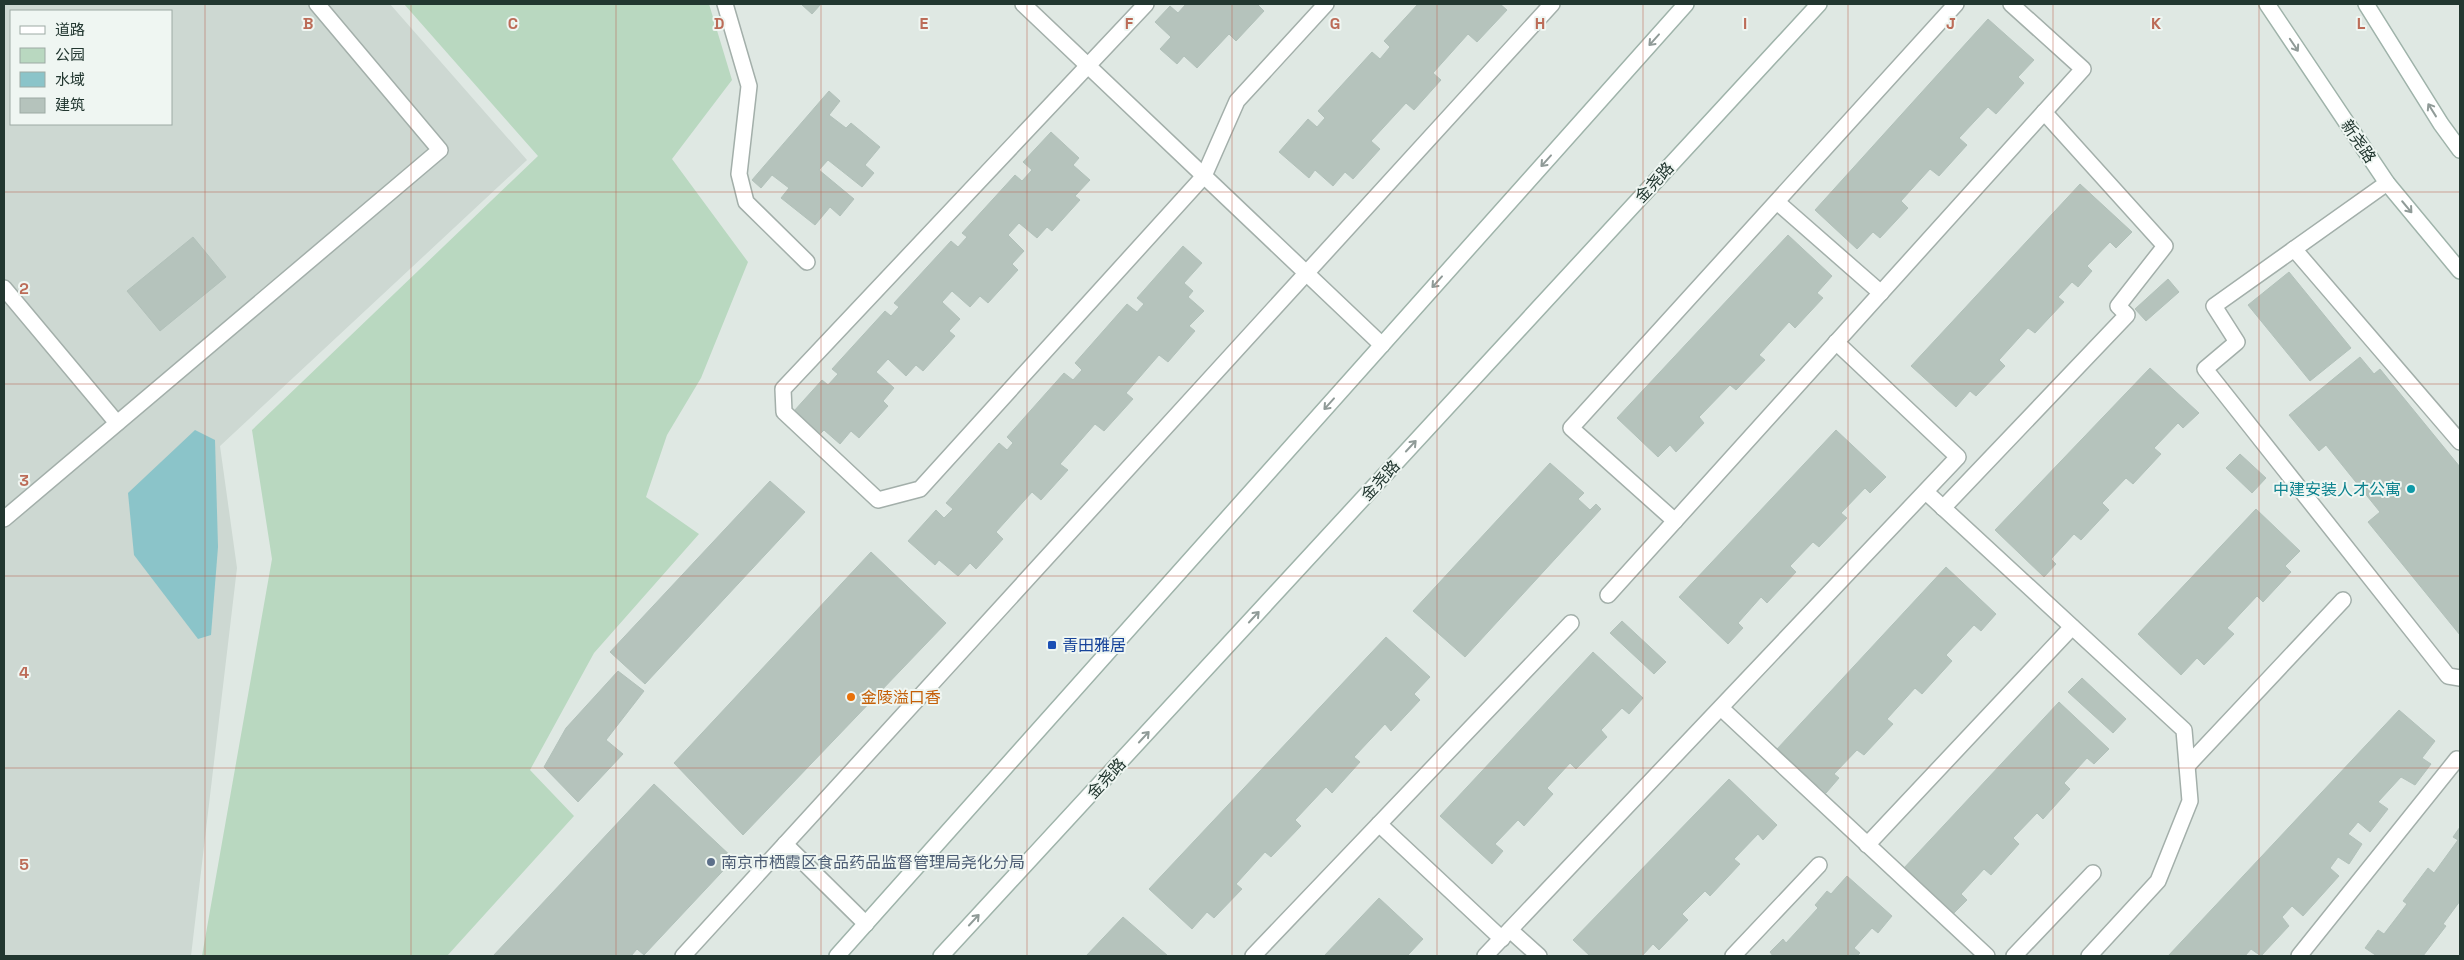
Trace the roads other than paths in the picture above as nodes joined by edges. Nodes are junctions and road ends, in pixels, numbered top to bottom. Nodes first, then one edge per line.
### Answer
1 (317, 4) edge
2 (725, 4) edge
3 (1022, 4) edge
4 (1146, 4) edge
5 (1326, 4) edge
6 (1552, 4) edge
7 (1686, 4) edge
8 (1819, 4) edge
9 (1956, 4) edge
10 (2011, 4) edge
11 (2267, 4) edge
12 (2366, 4) edge
13 (1087, 65) junction
14 (2044, 112) junction
15 (2460, 150) edge
16 (1204, 176) junction
17 (2387, 183) junction
18 (1777, 202) junction
19 (2294, 248) junction
20 (807, 262) dead end
21 (2460, 272) edge
22 (1306, 274) junction
23 (4, 288) edge
24 (1881, 293) junction
25 (1836, 342) junction
26 (1382, 345) junction
27 (117, 423) junction
28 (2460, 442) edge
29 (1926, 492) junction
30 (1943, 508) junction
31 (4, 519) edge
32 (1675, 521) junction
33 (1608, 594) dead end
34 (2343, 600) dead end
35 (1571, 623) dead end
36 (2072, 627) junction
37 (2460, 678) edge
38 (1721, 708) junction
39 (2460, 761) edge
40 (2187, 766) junction
41 (1379, 824) junction
42 (785, 844) junction
43 (1867, 844) junction
44 (1819, 865) dead end
45 (2093, 873) dead end
46 (866, 924) junction
47 (1506, 934) junction
48 (683, 956) edge
49 (836, 956) edge
50 (941, 956) edge
51 (1253, 956) edge
52 (1485, 956) edge
53 (1539, 956) edge
54 (1733, 956) edge
55 (1987, 956) edge
56 (2014, 956) edge
57 (2088, 956) edge
58 (2299, 956) edge

1 - 27 main road
2 - 20 main road
3 - 13 main road
4 - 13 main road
5 - 16 main road
6 - 22 main road
7 -> 26 main road
50 -> 8 main road, 金尧路
9 - 18 main road
10 - 14 main road
11 -> 17 main road, 新尧路
15 -> 12 main road
13 - 16 main road
13 - 16 main road
14 - 24 main road
14 - 30 main road
16 - 22 main road
17 - 19 main road
17 -> 21 main road, 新尧路
18 - 24 main road
18 - 32 main road
19 - 28 main road
19 - 37 main road
22 - 26 main road
22 - 42 main road
23 - 27 main road
24 - 25 main road
25 - 29 main road
25 - 32 main road
26 -> 46 main road
27 - 31 main road
29 - 30 main road
29 - 38 main road
30 - 36 main road
32 - 33 main road
34 - 40 main road
35 - 41 main road
36 - 40 main road
36 - 43 main road
38 - 43 main road
38 - 47 main road
39 - 58 main road
40 - 57 main road
41 - 47 main road
41 - 51 main road
42 - 46 main road
42 - 48 main road
43 - 55 main road
44 - 54 main road
45 - 56 main road
46 - 49 main road
47 - 52 main road
47 - 53 main road

